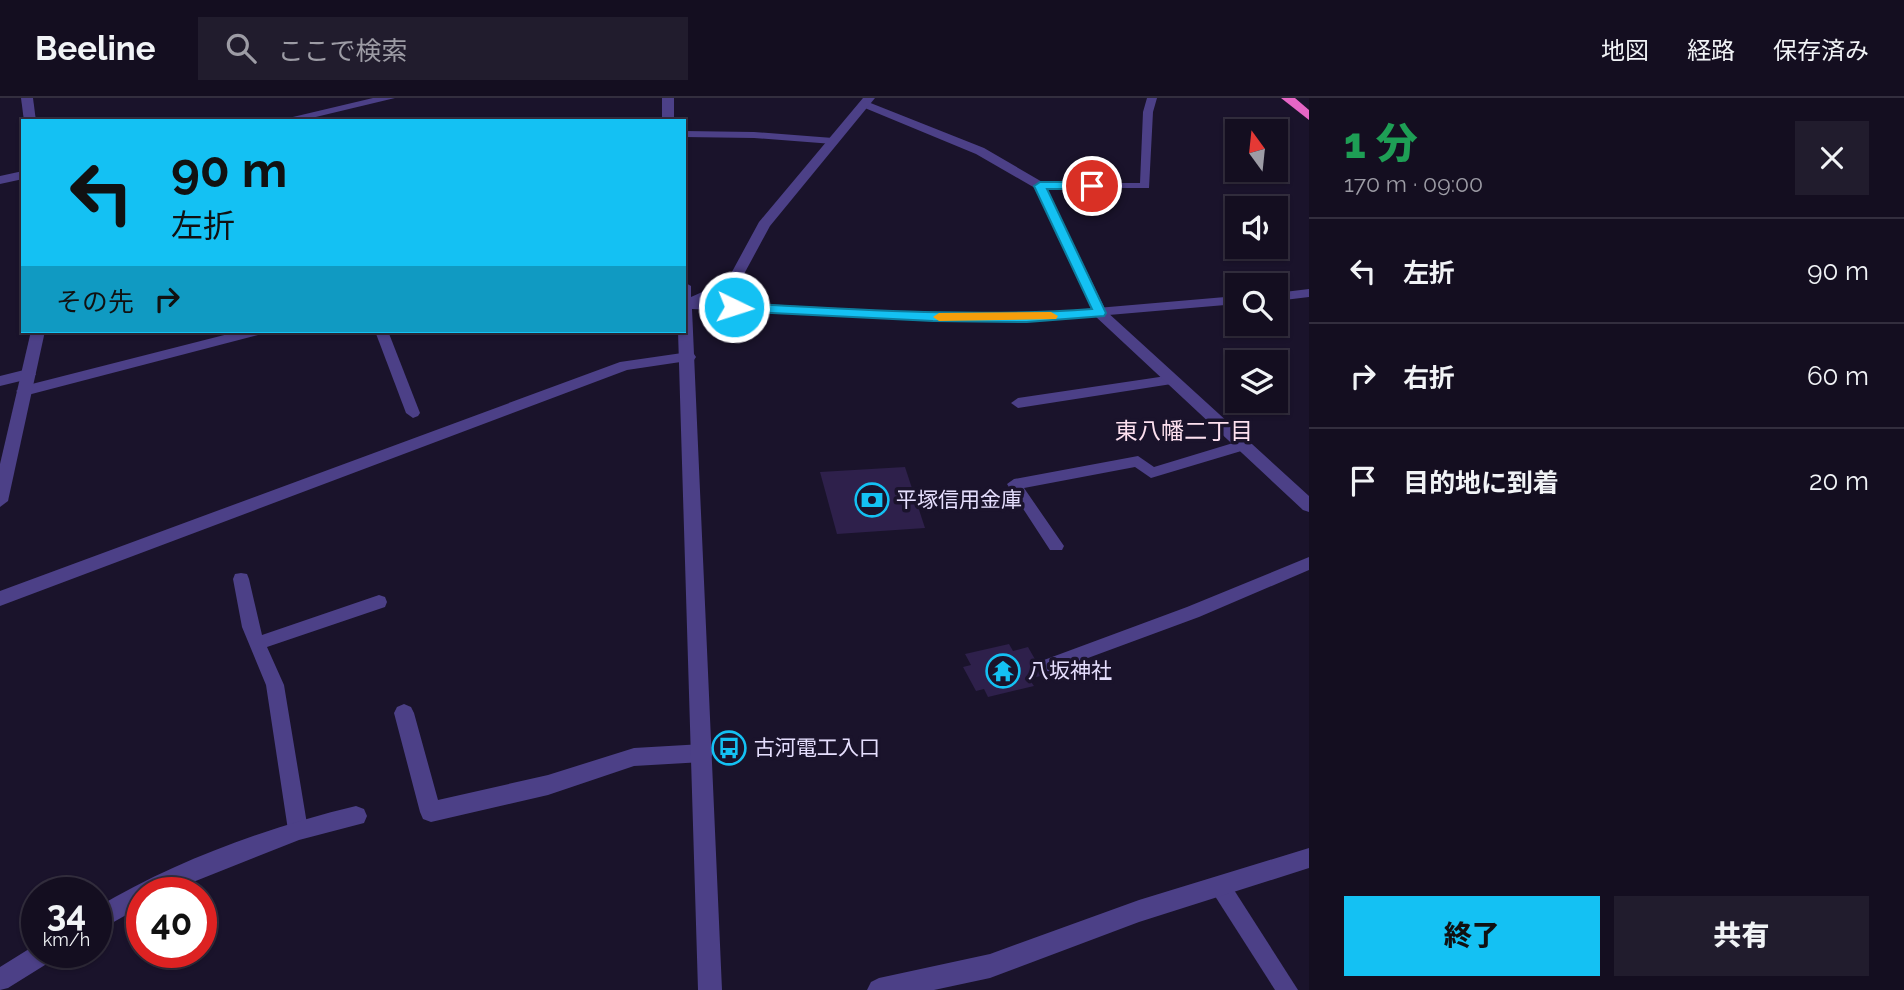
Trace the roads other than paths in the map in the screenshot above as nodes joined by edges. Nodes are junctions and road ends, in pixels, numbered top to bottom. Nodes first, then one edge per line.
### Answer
1 (27, 98) edge
2 (389, 98) edge
3 (668, 98) edge
4 (1152, 98) edge
5 (1287, 98) edge
6 (867, 101) edge
7 (1309, 116) edge
8 (30, 119) edge
9 (291, 119) edge
10 (668, 119) edge
11 (686, 134) edge
12 (833, 141) junction
13 (21, 175) edge
14 (0, 180) edge
15 (1040, 186) junction
16 (686, 295) edge
17 (686, 295) edge
18 (1307, 295) edge
19 (1288, 296) edge
20 (1225, 301) edge
21 (686, 310) edge
22 (1100, 313) junction
23 (37, 333) edge
24 (249, 333) edge
25 (382, 333) edge
26 (689, 357) junction
27 (28, 373) junction
28 (1173, 380) junction
29 (0, 381) edge
30 (24, 391) junction
31 (1018, 403) dead end
32 (413, 413) dead end
33 (1243, 445) junction
34 (0, 501) edge
35 (1309, 506) edge
36 (1056, 546) dead end
37 (1309, 563) edge
38 (241, 579) dead end
39 (0, 599) edge
40 (379, 602) dead end
41 (257, 644) junction
42 (1050, 665) dead end
43 (404, 713) dead end
44 (703, 753) junction
45 (356, 816) dead end
46 (298, 830) junction
47 (1309, 858) edge
48 (182, 877) edge
49 (1220, 886) junction
50 (21, 967) edge
51 (0, 980) edge
52 (710, 990) edge
53 (879, 990) edge
54 (1287, 990) edge

1 - 8 street
2 - 9 street
3 - 10 street
4 - 15 lane
5 - 7 highway
6 - 12 street
6 - 15 street
11 - 12 lane
12 - 16 street
13 - 14 street
15 - 22 street
17 - 22 street
18 - 19 street
20 - 22 street
21 - 26 street
22 - 28 street
23 - 27 street
24 - 30 street
25 - 32 lane
26 - 39 street
26 - 44 street
27 - 29 street
27 - 30 street
28 - 31 lane
28 - 33 street
30 - 34 street
33 - 35 street
33 - 36 lane
37 - 42 lane
38 - 41 lane
40 - 41 lane
41 - 46 lane
43 - 44 street
44 - 52 street
45 - 46 street
46 - 48 street
47 - 49 street
49 - 53 street
49 - 54 lane
50 - 51 street

